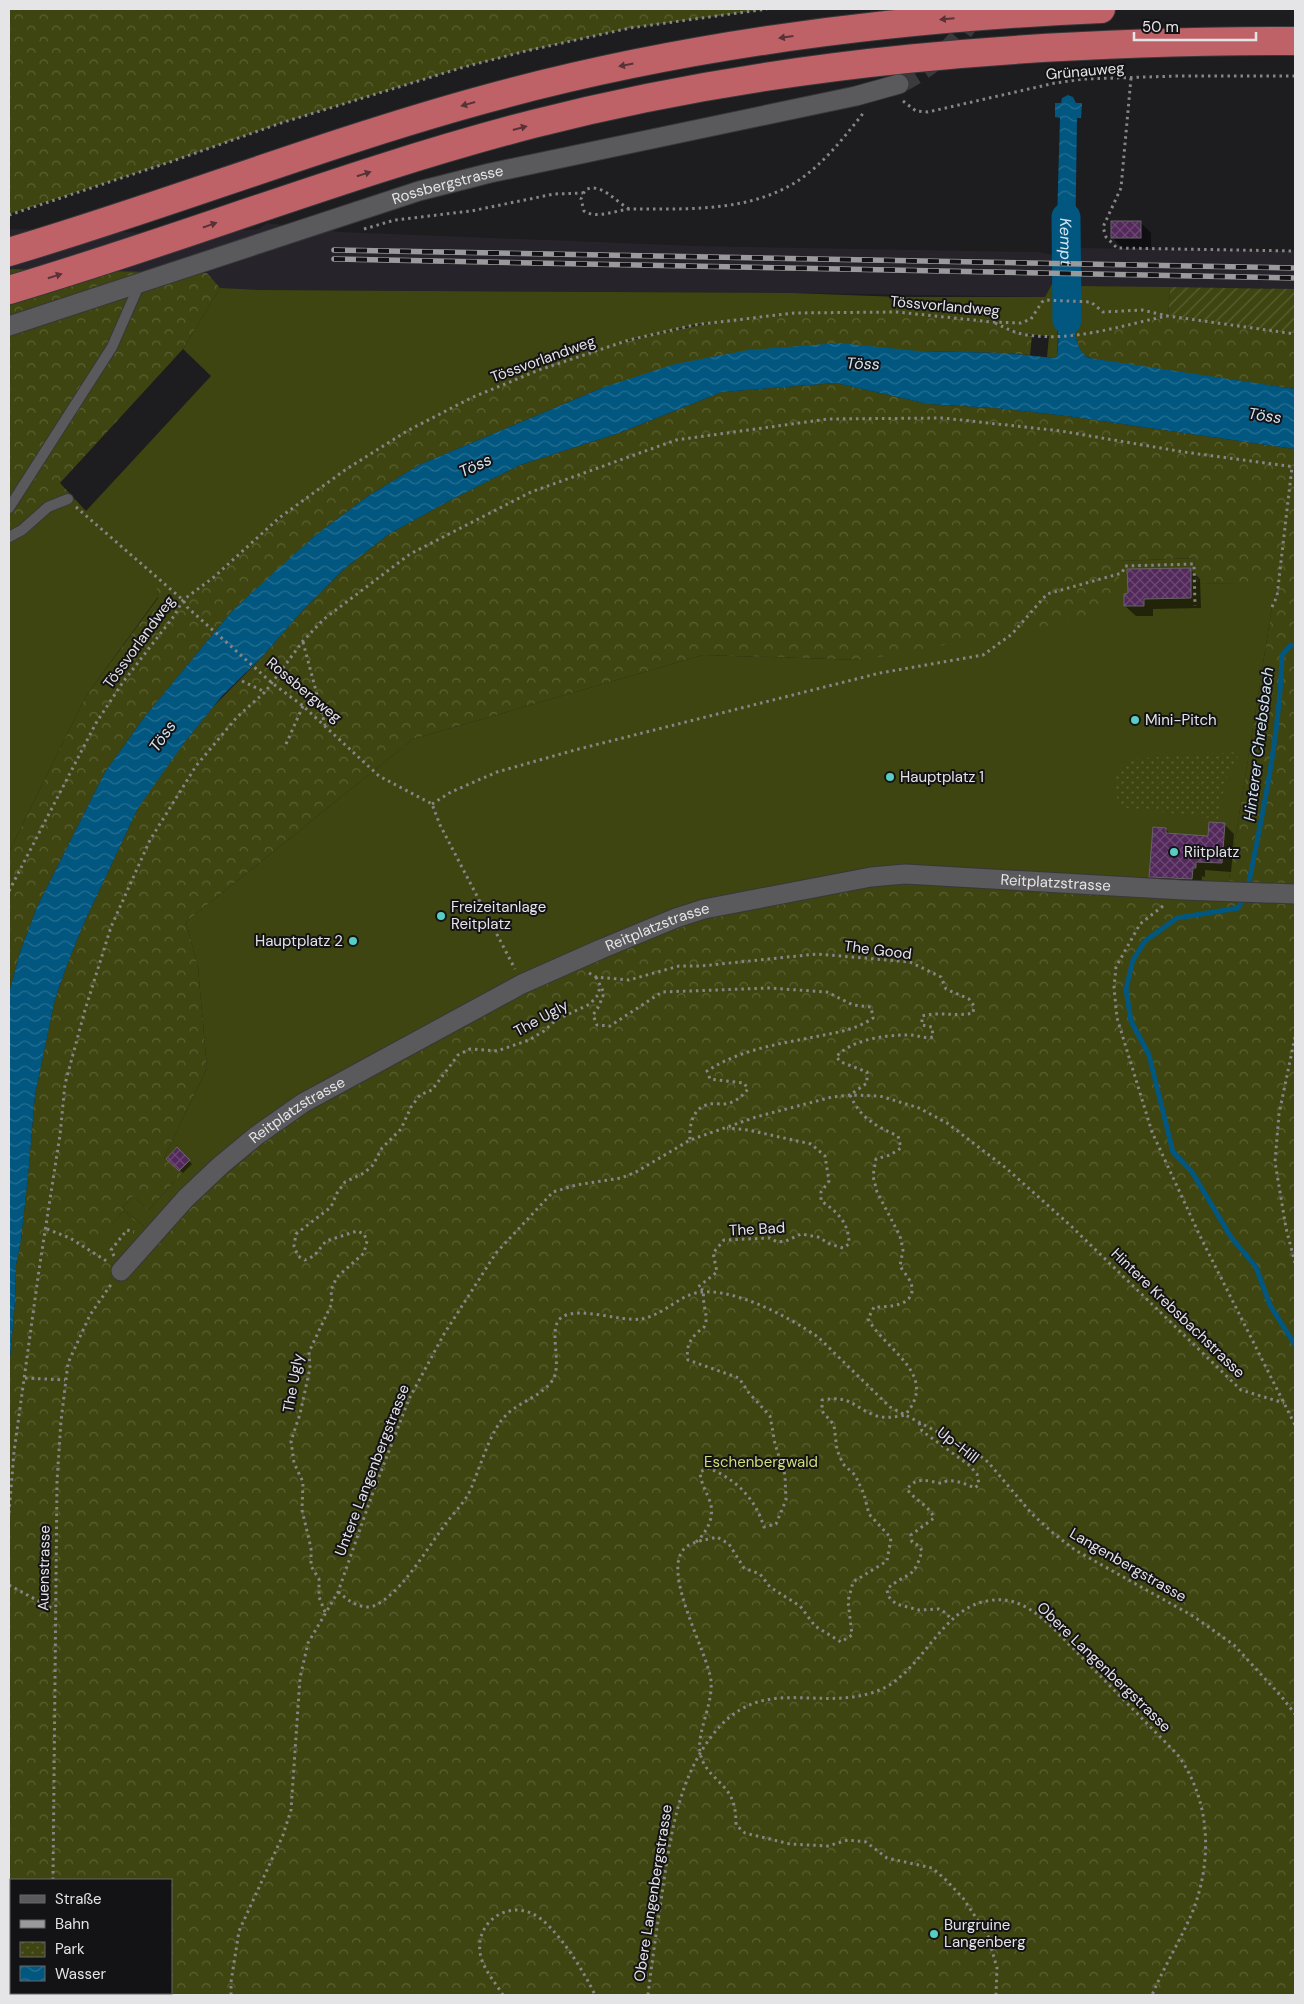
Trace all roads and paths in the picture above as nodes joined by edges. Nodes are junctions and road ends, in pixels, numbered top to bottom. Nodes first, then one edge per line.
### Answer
1 (767, 9) edge
2 (1101, 9) edge
3 (1295, 41) edge
4 (1295, 76) edge
5 (1131, 78) junction
6 (890, 87) junction
7 (583, 193) junction
8 (629, 209) junction
9 (9, 214) edge
10 (358, 231) dead end
11 (1295, 251) edge
12 (9, 252) edge
13 (140, 283) junction
14 (9, 290) edge
15 (1168, 316) junction
16 (992, 322) junction
17 (9, 326) edge
18 (1295, 334) edge
19 (1294, 467) edge
20 (68, 499) joint
21 (9, 508) edge
22 (9, 536) edge
23 (182, 600) junction
24 (1195, 606) dead end
25 (1272, 607) dead end
26 (303, 641) junction
27 (242, 681) dead end
28 (272, 683) junction
29 (265, 692) junction
30 (303, 706) junction
31 (325, 727) junction
32 (286, 744) dead end
33 (432, 804) junction
34 (1183, 890) junction
35 (9, 891) edge
36 (1295, 894) edge
37 (580, 958) junction
38 (596, 977) junction
39 (522, 984) junction
40 (600, 986) junction
41 (1295, 1037) edge
42 (850, 1095) junction
43 (724, 1128) junction
44 (690, 1140) junction
45 (1071, 1226) joint
46 (47, 1229) junction
47 (1295, 1263) edge
48 (121, 1271) junction
49 (704, 1292) junction
50 (24, 1378) junction
51 (65, 1380) junction
52 (1284, 1403) junction
53 (905, 1415) junction
54 (919, 1423) junction
55 (1295, 1425) edge
56 (9, 1513) edge
57 (696, 1543) junction
58 (9, 1585) edge
59 (338, 1592) junction
60 (55, 1610) junction
61 (326, 1612) junction
62 (952, 1620) junction
63 (1295, 1714) edge
64 (700, 1753) junction
65 (53, 1879) edge
66 (231, 1995) edge
67 (503, 1995) edge
68 (595, 1995) edge
69 (648, 1995) edge
70 (996, 1995) edge
71 (1152, 1995) edge

1 - 9 path
2 -> 12 highway
14 -> 3 highway
4 - 5 path, Grünauweg
5 - 6 path, Grünauweg
5 - 11 path
6 - 8 path
6 - 13 street, Rossbergstrasse
7 - 8 path
7 - 8 path
7 - 10 path
13 - 17 street, Rossbergstrasse
13 - 21 lane
15 - 16 path
15 - 16 path, Tössvorlandweg
15 - 18 path, Tössvorlandweg
16 - 23 path, Tössvorlandweg
19 - 25 path
19 - 26 path
20 - 22 lane
20 - 23 path, Rossbergweg
23 - 28 path, Rossbergweg
23 - 35 path, Tössvorlandweg
24 - 33 path
26 - 28 path
26 - 31 path
27 - 29 path
28 - 29 path
28 - 30 path, Rossbergweg
29 - 46 path
30 - 31 path, Rossbergweg
30 - 32 path
31 - 33 path, Rossbergweg
33 - 39 path
34 - 36 street, Reitplatzstrasse
34 - 37 street, Reitplatzstrasse
34 - 52 path
37 - 38 path
37 - 39 street, Reitplatzstrasse
38 - 40 path
38 - 42 path, The Good
39 - 48 street, Reitplatzstrasse
40 - 44 path
40 - 61 path, The Ugly
41 - 47 path
42 - 43 path, Untere Langenbergstrasse
42 - 45 path, Untere Langenbergstrasse
42 - 53 path
43 - 44 path, Untere Langenbergstrasse
43 - 49 path, The Bad
44 - 59 path, Untere Langenbergstrasse
45 - 52 path, Hintere Krebsbachstrasse
46 - 48 path
46 - 50 path
48 - 51 path, Auenstrasse
49 - 53 path, Langenbergstrasse
49 - 57 path
49 - 59 path, Langenbergstrasse
50 - 51 path
50 - 56 path
51 - 60 path, Auenstrasse
52 - 55 path
53 - 54 path, Langenbergstrasse
53 - 57 path
54 - 62 path, Up-Hill
54 - 63 path, Langenbergstrasse
57 - 64 path
58 - 60 path
59 - 61 path, Untere Langenbergstrasse
60 - 65 path, Auenstrasse
61 - 66 path, Untere Langenbergstrasse
62 - 64 path, Obere Langenbergstrasse
62 - 71 path, Obere Langenbergstrasse
64 - 69 path, Obere Langenbergstrasse
64 - 70 path
67 - 68 path

